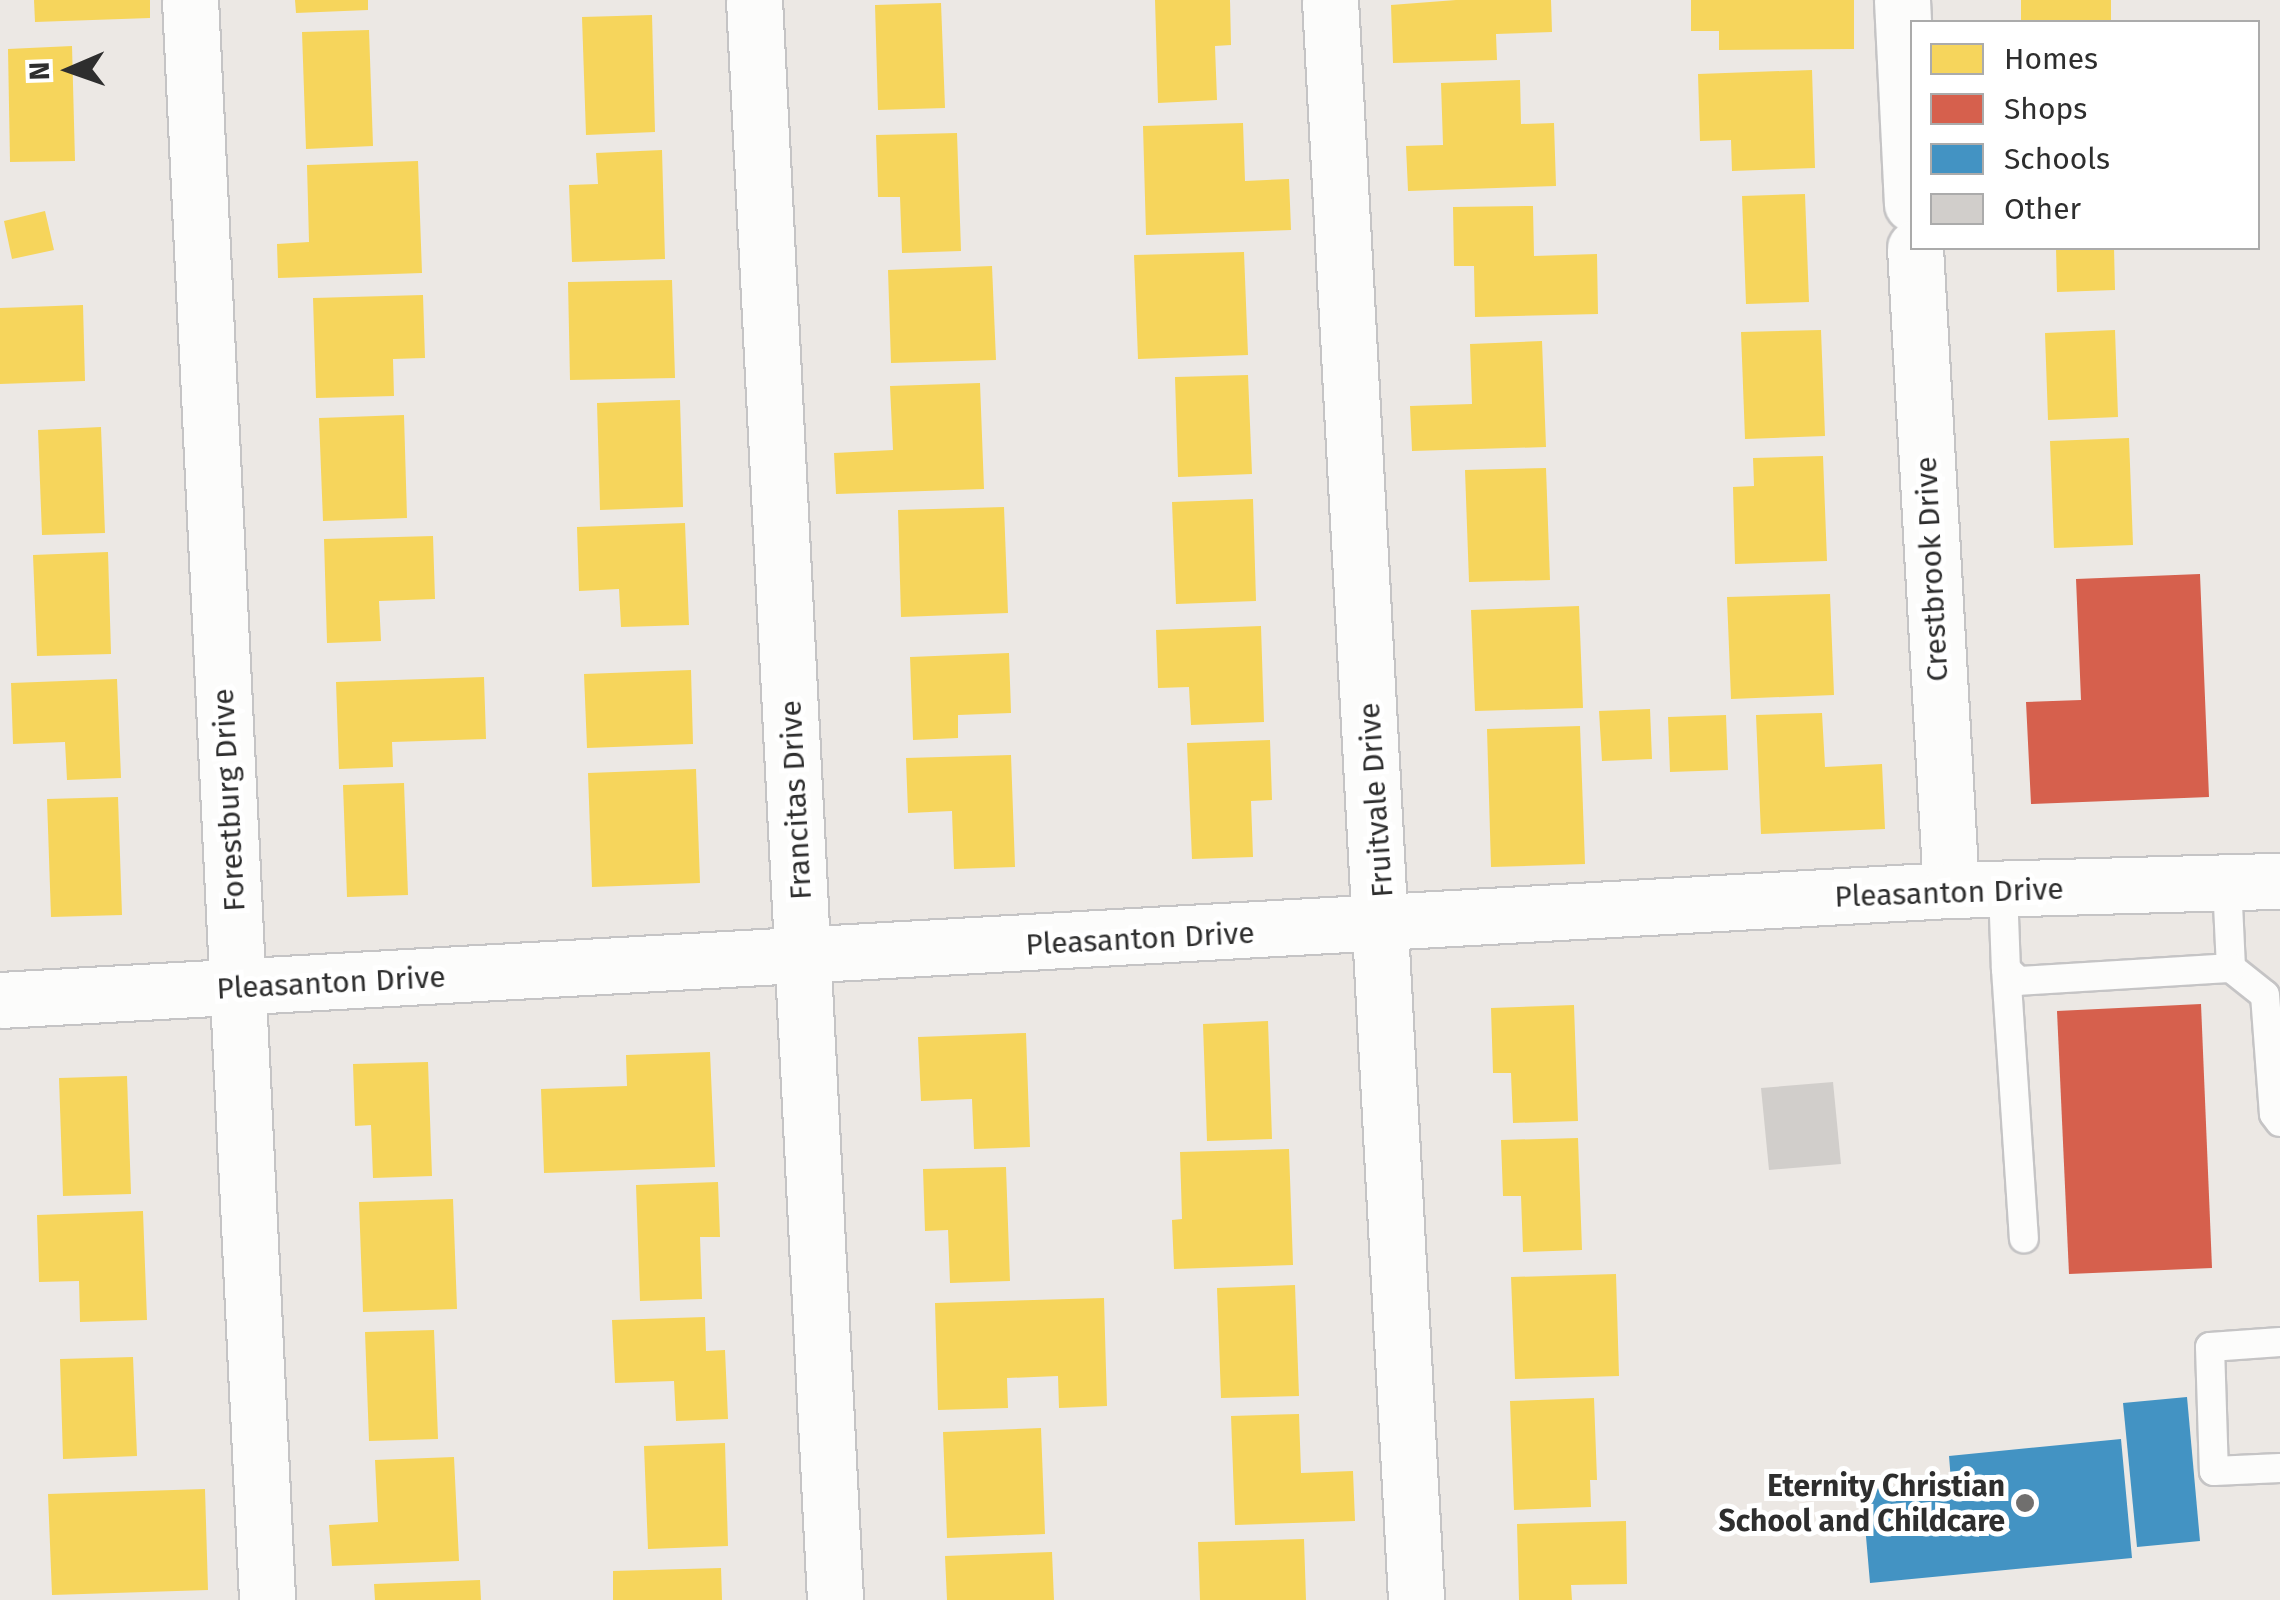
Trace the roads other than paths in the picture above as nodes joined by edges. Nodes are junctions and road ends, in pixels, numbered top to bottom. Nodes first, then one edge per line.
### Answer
1 (190, 0) edge
2 (754, 0) edge
3 (1330, 0) edge
4 (1902, 0) edge
5 (1910, 163) edge
6 (1915, 250) edge
7 (2280, 881) edge
8 (2227, 883) junction
9 (1977, 890) junction
10 (1384, 925) junction
11 (804, 958) junction
12 (2230, 968) junction
13 (2006, 969) junction
14 (238, 988) junction
15 (0, 1000) edge
16 (2280, 1122) edge
17 (2024, 1238) dead end
18 (2280, 1342) edge
19 (2280, 1468) edge
20 (267, 1600) edge
21 (835, 1600) edge
22 (1416, 1600) edge

1 - 14 street, Forestburg Drive
2 - 11 street, Francitas Drive
3 - 10 street, Fruitvale Drive
4 - 5 street
6 - 9 street, Crestbrook Drive
7 - 8 street, Pleasanton Drive
8 - 9 street, Pleasanton Drive
8 - 12 lane
9 - 10 street, Pleasanton Drive
9 - 13 lane
10 - 11 street, Pleasanton Drive
10 - 22 street, Fruitvale Drive
11 - 14 street, Pleasanton Drive
11 - 21 street, Francitas Drive
12 - 13 lane
12 - 16 lane
13 - 17 lane
14 - 15 street, Pleasanton Drive
14 - 20 street, Forestburg Drive
18 - 19 lane

